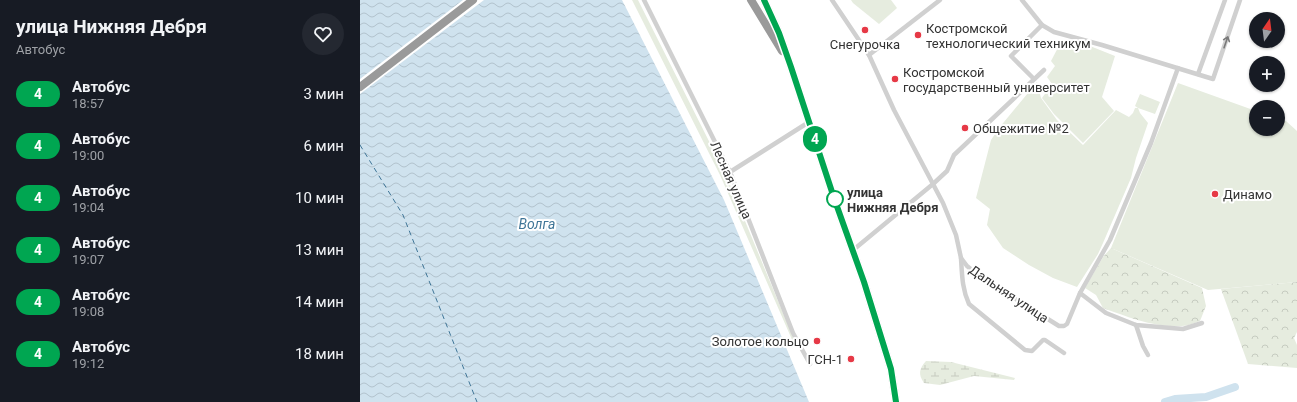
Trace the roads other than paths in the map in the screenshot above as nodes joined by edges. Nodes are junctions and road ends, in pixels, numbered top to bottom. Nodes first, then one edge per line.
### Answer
1 (473, 0) edge
2 (644, 0) edge
3 (751, 0) edge
4 (764, 0) edge
5 (832, 0) edge
6 (940, 0) edge
7 (1022, 0) edge
8 (1225, 0) edge
9 (1240, 0) edge
10 (1042, 25) junction
11 (869, 55) junction
12 (791, 67) junction
13 (1178, 68) junction
14 (1044, 70) dead end
15 (1198, 74) junction
16 (1034, 79) junction
17 (360, 87) edge
18 (809, 122) junction
19 (730, 172) junction
20 (933, 184) junction
21 (852, 251) junction
22 (960, 258) junction
23 (1080, 293) junction
24 (1202, 323) dead end
25 (1136, 325) junction
26 (1064, 353) dead end
27 (1148, 355) dead end
28 (810, 364) dead end
29 (896, 402) edge

1 - 17 highway
2 - 19 street, Лесная улица
3 - 12 highway
4 - 12 highway
5 - 11 street, Дальняя улица
6 - 11 street
7 - 10 street
8 - 15 street
15 -> 9 street
10 - 13 street
10 - 16 street
11 - 20 street, Дальняя улица
12 - 18 highway
13 - 15 street
13 - 23 street, Дальняя улица
14 - 16 street
16 - 20 street
18 - 19 street
18 - 21 highway
19 - 28 street, Лесная улица
20 - 21 street
20 - 22 street, Дальняя улица
21 - 29 highway
22 - 23 street, Дальняя улица
22 - 26 street
23 - 25 street
24 - 25 street
25 - 27 street

